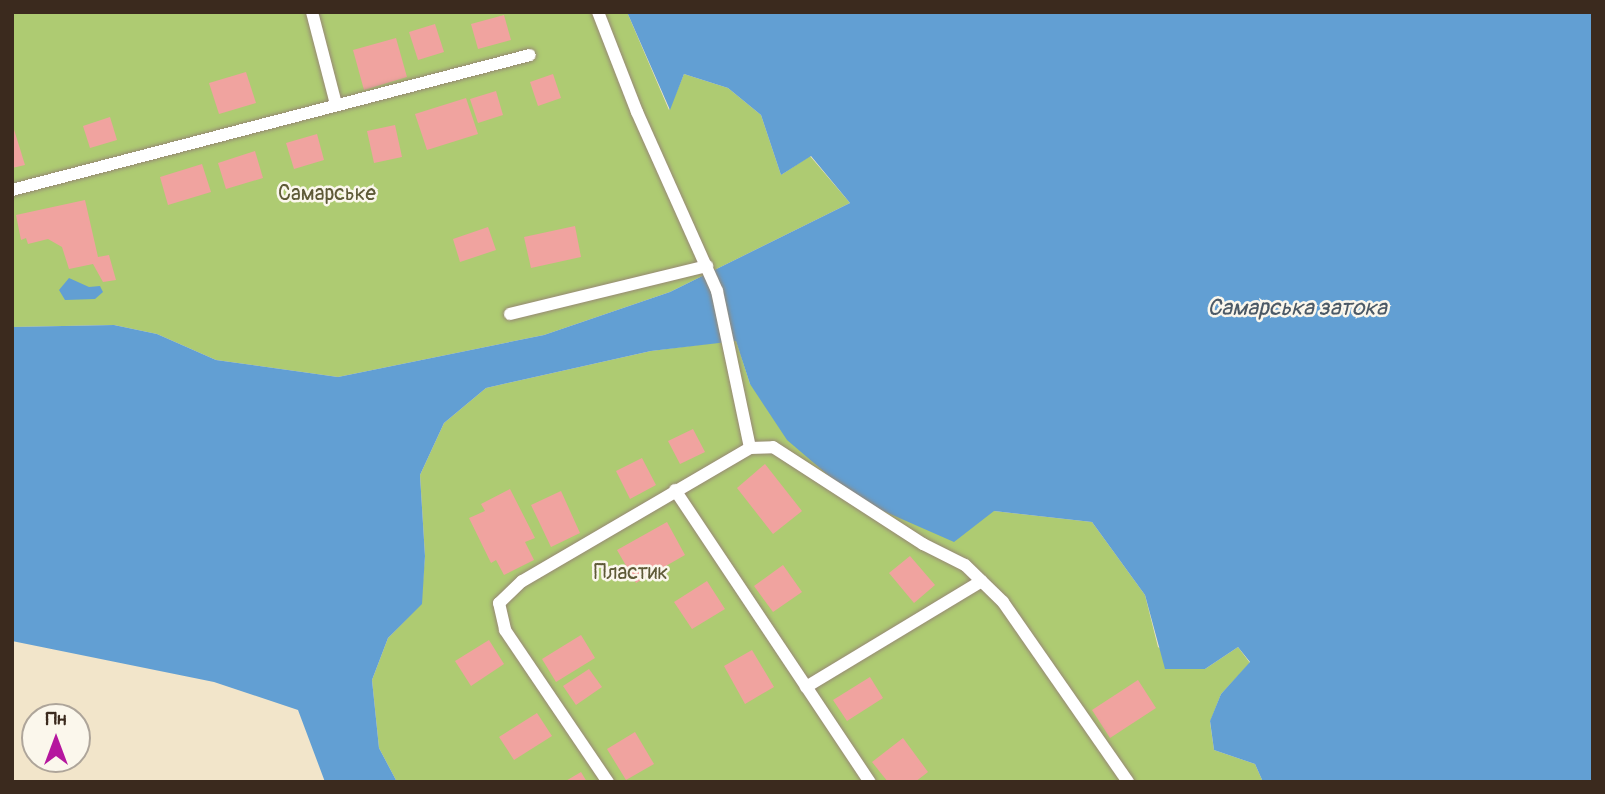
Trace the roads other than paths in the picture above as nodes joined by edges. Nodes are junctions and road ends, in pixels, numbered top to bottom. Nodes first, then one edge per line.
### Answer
1 (312, 12) edge
2 (598, 12) edge
3 (530, 55) dead end
4 (336, 104) junction
5 (12, 190) edge
6 (707, 266) junction
7 (510, 314) dead end
8 (750, 448) junction
9 (675, 490) junction
10 (982, 581) junction
11 (806, 687) junction
12 (608, 782) edge
13 (870, 782) edge
14 (1128, 782) edge

1 - 4 lane
2 - 6 lane
3 - 4 lane
4 - 5 lane
6 - 7 lane
6 - 8 lane
8 - 9 lane
8 - 10 lane
9 - 11 lane
9 - 12 lane
10 - 11 lane
10 - 14 lane
11 - 13 lane

